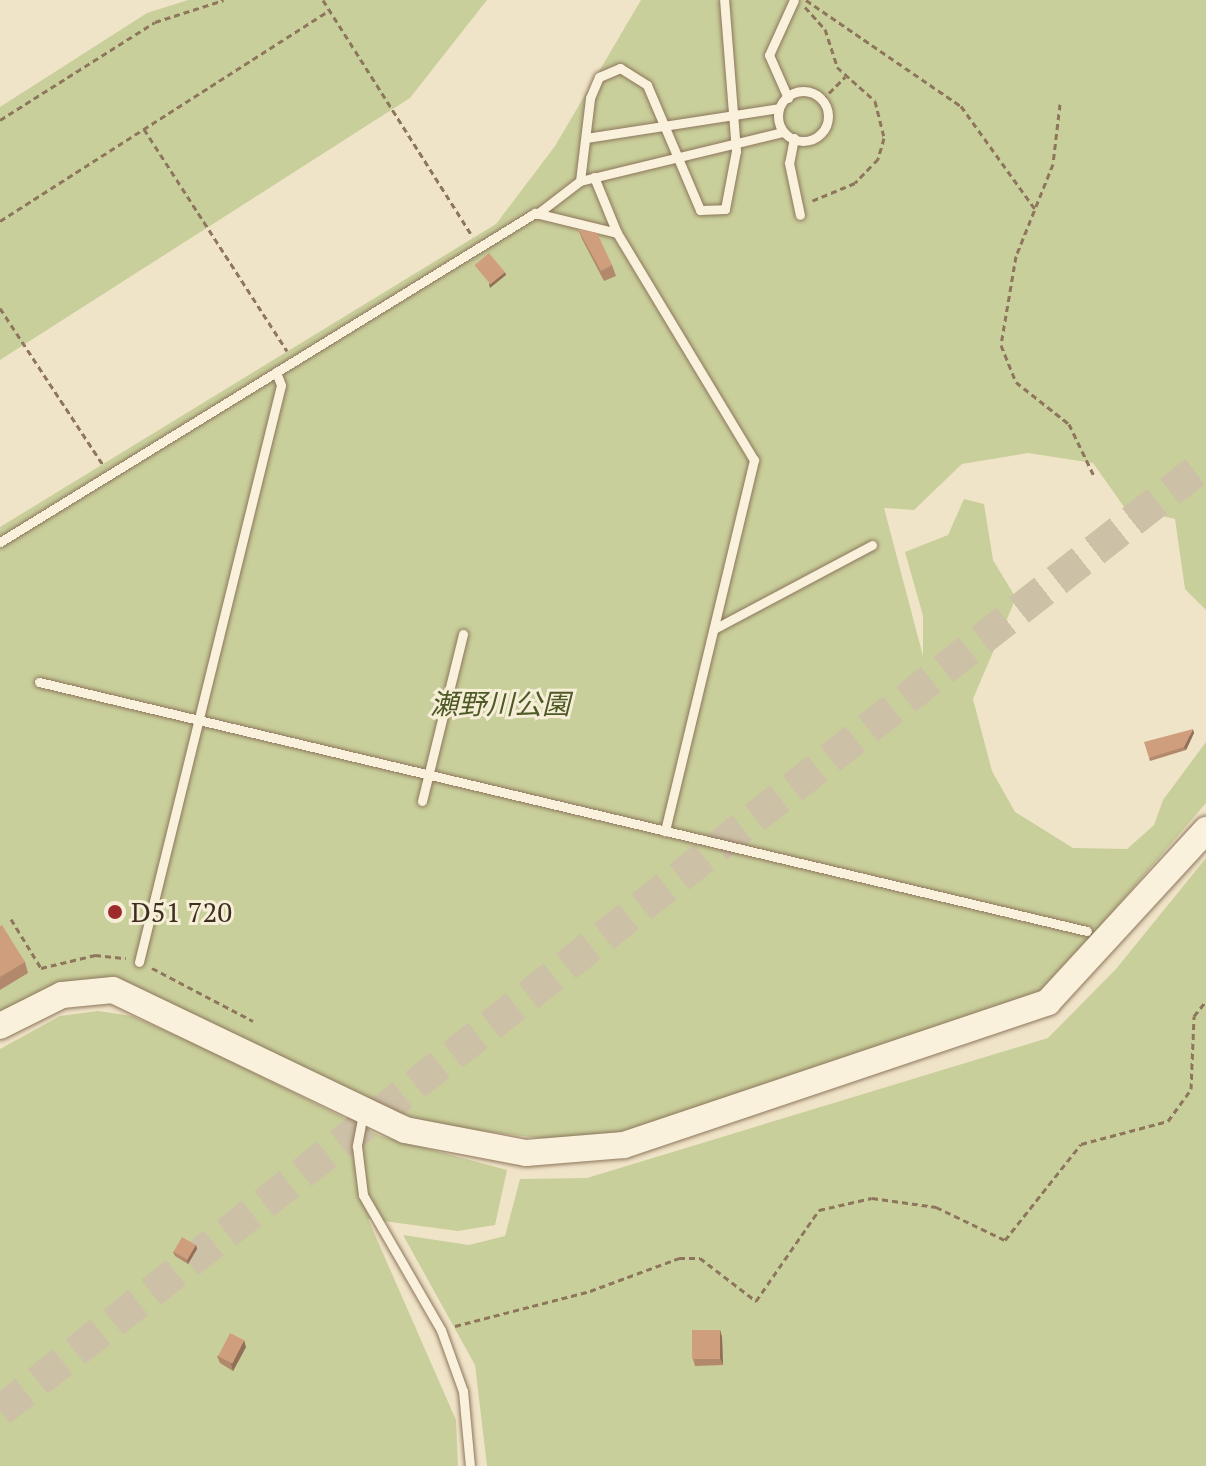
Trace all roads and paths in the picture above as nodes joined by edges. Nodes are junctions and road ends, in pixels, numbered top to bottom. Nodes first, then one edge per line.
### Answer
1 (224, 0) edge
2 (323, 0) edge
3 (724, 0) edge
4 (795, 0) edge
5 (806, 0) edge
6 (330, 10) junction
7 (845, 77) junction
8 (788, 98) junction
9 (822, 100) junction
10 (1060, 104) dead end
11 (779, 108) junction
12 (729, 119) junction
13 (0, 120) edge
14 (144, 129) junction
15 (665, 130) junction
16 (783, 132) junction
17 (586, 138) junction
18 (794, 138) junction
19 (734, 144) junction
20 (676, 153) junction
21 (594, 177) junction
22 (580, 181) junction
23 (1035, 209) junction
24 (798, 210) joint
25 (537, 214) junction
26 (0, 221) edge
27 (617, 233) junction
28 (479, 247) junction
29 (0, 308) edge
30 (294, 361) junction
31 (276, 372) junction
32 (109, 475) junction
33 (1094, 476) dead end
34 (0, 542) edge
35 (872, 545) dead end
36 (714, 629) junction
37 (463, 634) dead end
38 (39, 682) dead end
39 (200, 721) junction
40 (428, 775) junction
41 (422, 801) dead end
42 (1206, 830) edge
43 (665, 832) junction
44 (1087, 931) dead end
45 (139, 962) dead end
46 (1206, 1001) edge
47 (0, 1026) edge
48 (364, 1111) junction
49 (441, 1330) junction
50 (470, 1466) edge

1 - 13 path
2 - 6 path
3 - 12 lane
4 - 7 path
4 - 8 lane
5 - 23 path
6 - 14 path
6 - 28 path
7 - 9 path
7 - 24 path
8 - 9 lane
8 - 11 lane
9 - 18 lane
10 - 23 path
11 - 12 lane
11 - 16 lane
12 - 15 lane
12 - 19 lane
14 - 26 path
14 - 30 path
15 - 17 lane
15 - 17 lane
15 - 20 lane
16 - 18 lane
16 - 19 lane
17 - 22 lane
18 - 24 lane
19 - 20 lane
19 - 20 lane
20 - 21 lane
21 - 22 lane
21 - 27 lane
22 - 25 lane
23 - 33 path
25 - 27 lane
25 - 28 lane
27 - 36 lane
28 - 30 lane
29 - 32 path
30 - 31 lane
31 - 32 lane
31 - 39 lane
32 - 34 lane
35 - 36 lane
36 - 43 lane
37 - 40 lane
38 - 39 lane
39 - 40 lane
39 - 45 lane
40 - 41 lane
40 - 43 lane
42 - 48 street
43 - 44 lane
46 - 49 path
47 - 48 street
48 - 49 lane
49 - 50 lane

